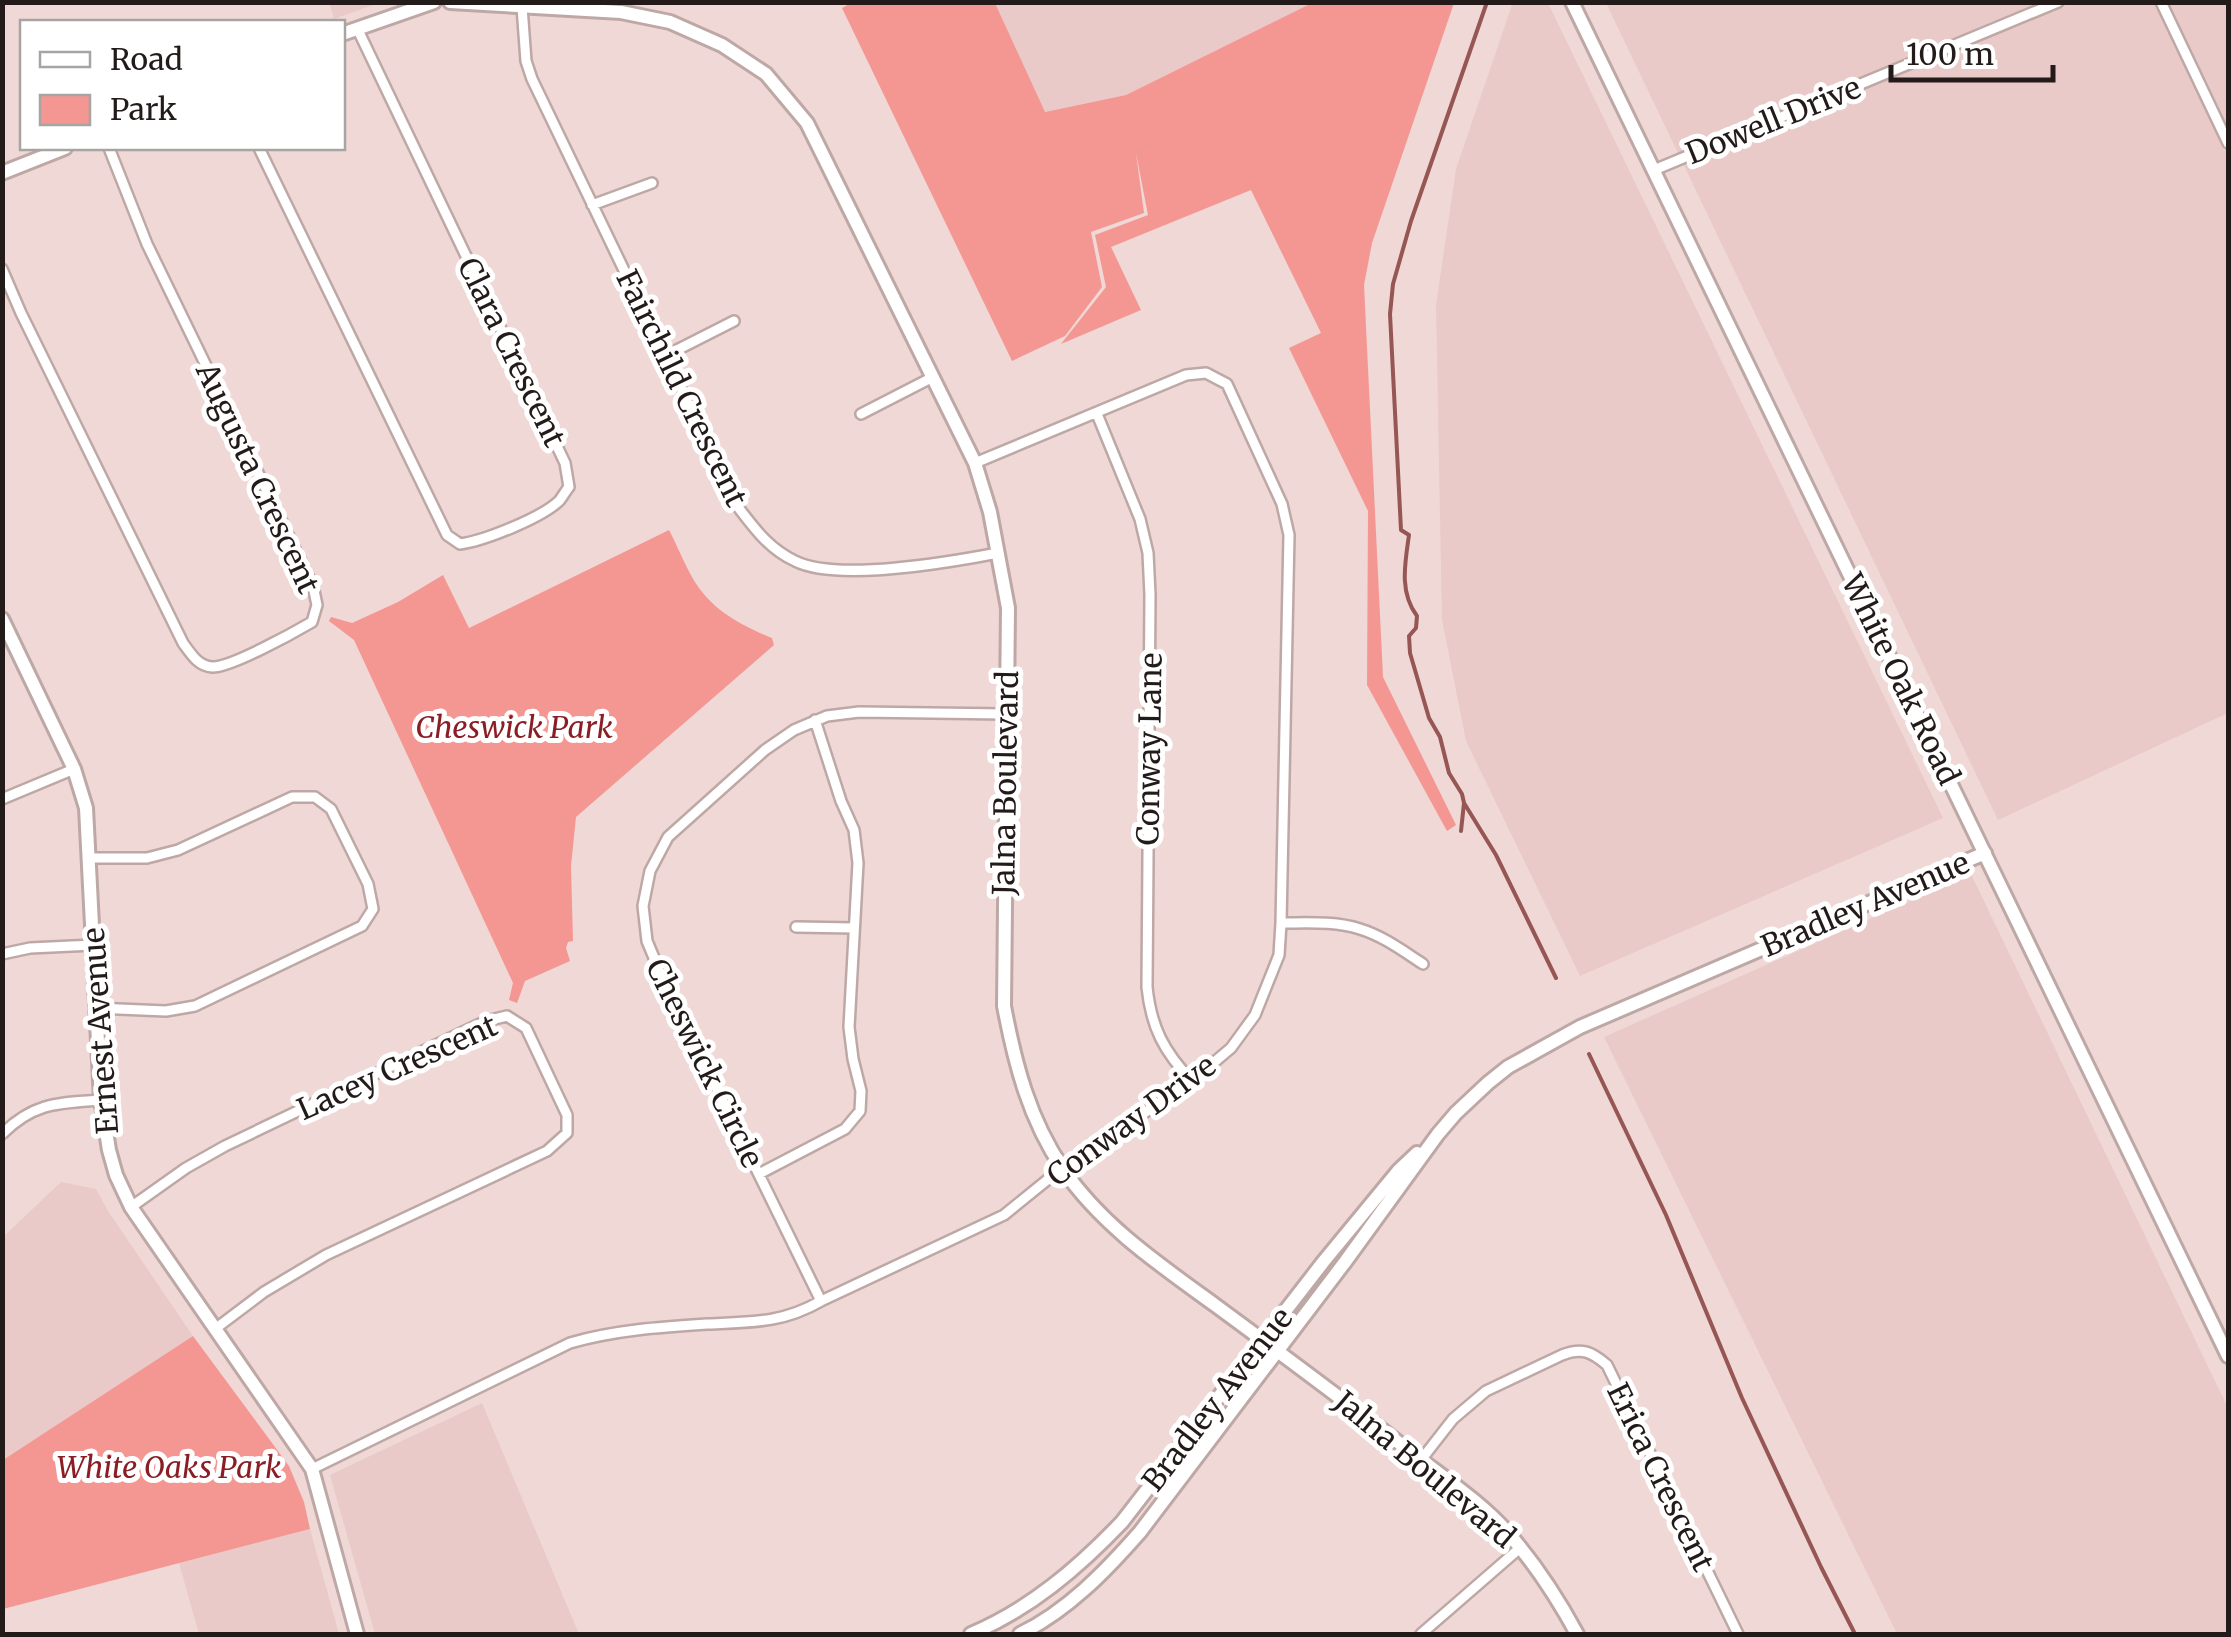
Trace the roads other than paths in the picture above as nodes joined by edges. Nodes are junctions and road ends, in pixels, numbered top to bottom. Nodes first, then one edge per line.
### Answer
1 (434, 2) edge
2 (450, 2) edge
3 (1572, 2) edge
4 (2058, 2) edge
5 (2161, 2) edge
6 (522, 7) junction
7 (357, 28) junction
8 (345, 33) edge
9 (2228, 143) edge
10 (60, 150) edge
11 (110, 150) edge
12 (260, 150) edge
13 (1654, 170) junction
14 (2, 173) edge
15 (652, 183) dead end
16 (592, 205) junction
17 (2, 269) edge
18 (734, 321) dead end
19 (667, 355) junction
20 (933, 377) junction
21 (861, 414) dead end
22 (1097, 414) junction
23 (975, 463) junction
24 (998, 553) junction
25 (2, 619) edge
26 (7, 640) edge
27 (1005, 714) junction
28 (814, 720) junction
29 (74, 770) junction
30 (2, 800) edge
31 (1985, 853) junction
32 (90, 858) junction
33 (1281, 923) junction
34 (796, 927) dead end
35 (854, 928) junction
36 (93, 945) junction
37 (2, 954) edge
38 (1423, 964) dead end
39 (95, 1008) junction
40 (1192, 1081) junction
41 (101, 1100) junction
42 (2, 1134) edge
43 (1438, 1134) junction
44 (1062, 1168) junction
45 (758, 1174) junction
46 (131, 1207) junction
47 (821, 1301) junction
48 (216, 1330) junction
49 (1264, 1341) junction
50 (1277, 1351) junction
51 (2228, 1352) edge
52 (1420, 1460) junction
53 (312, 1469) junction
54 (1520, 1548) junction
55 (357, 1634) edge
56 (971, 1634) edge
57 (1020, 1634) edge
58 (1422, 1634) edge
59 (1578, 1634) edge
60 (1738, 1634) edge

1 - 7 street
2 - 6 street, Jalna Boulevard
3 - 13 street, White Oak Road
4 - 13 street, Dowell Drive
5 - 9 street
6 - 16 street, Fairchild Crescent
6 - 20 street, Jalna Boulevard
7 - 8 street
7 - 12 street, Clara Crescent
10 - 14 street
11 - 17 street, Augusta Crescent
13 - 31 street, White Oak Road
15 - 16 street
16 - 19 street, Fairchild Crescent
18 - 19 street
19 - 24 street, Fairchild Crescent
20 - 21 street
20 - 23 street, Jalna Boulevard
22 - 23 street, Conway Drive
22 - 33 street, Conway Drive
22 - 40 street, Conway Lane
23 - 24 street, Jalna Boulevard
24 - 27 street, Jalna Boulevard
25 - 26 street, Ernest Avenue
26 - 29 street, Ernest Avenue
27 - 28 street, Cheswick Circle
27 - 44 street, Jalna Boulevard
28 - 35 street
28 - 45 street, Cheswick Circle
29 - 30 street
29 - 32 street, Ernest Avenue
31 - 43 street, Bradley Avenue
31 - 51 street, White Oak Road
32 - 36 street, Ernest Avenue
32 - 39 street
33 - 38 street
33 - 40 street, Conway Drive
34 - 35 street
35 - 45 street
36 - 37 street
36 - 39 street, Ernest Avenue
39 - 41 street, Ernest Avenue
40 - 44 street, Conway Drive
41 - 42 street
41 - 46 street, Ernest Avenue
43 - 49 street, Bradley Avenue
43 - 50 street, Bradley Avenue
44 - 47 street, Conway Drive
44 - 49 street, Jalna Boulevard
45 - 47 street, Cheswick Circle
46 - 48 street, Ernest Avenue
46 - 48 street, Lacey Crescent
47 - 53 street, Conway Drive
48 - 53 street, Ernest Avenue
49 - 50 street, Jalna Boulevard
49 - 56 street, Bradley Avenue
50 - 52 street, Jalna Boulevard
50 - 57 street, Bradley Avenue
52 - 54 street, Jalna Boulevard
52 - 60 street, Erica Crescent
53 - 55 street, Ernest Avenue
54 - 58 street
54 - 59 street, Jalna Boulevard

